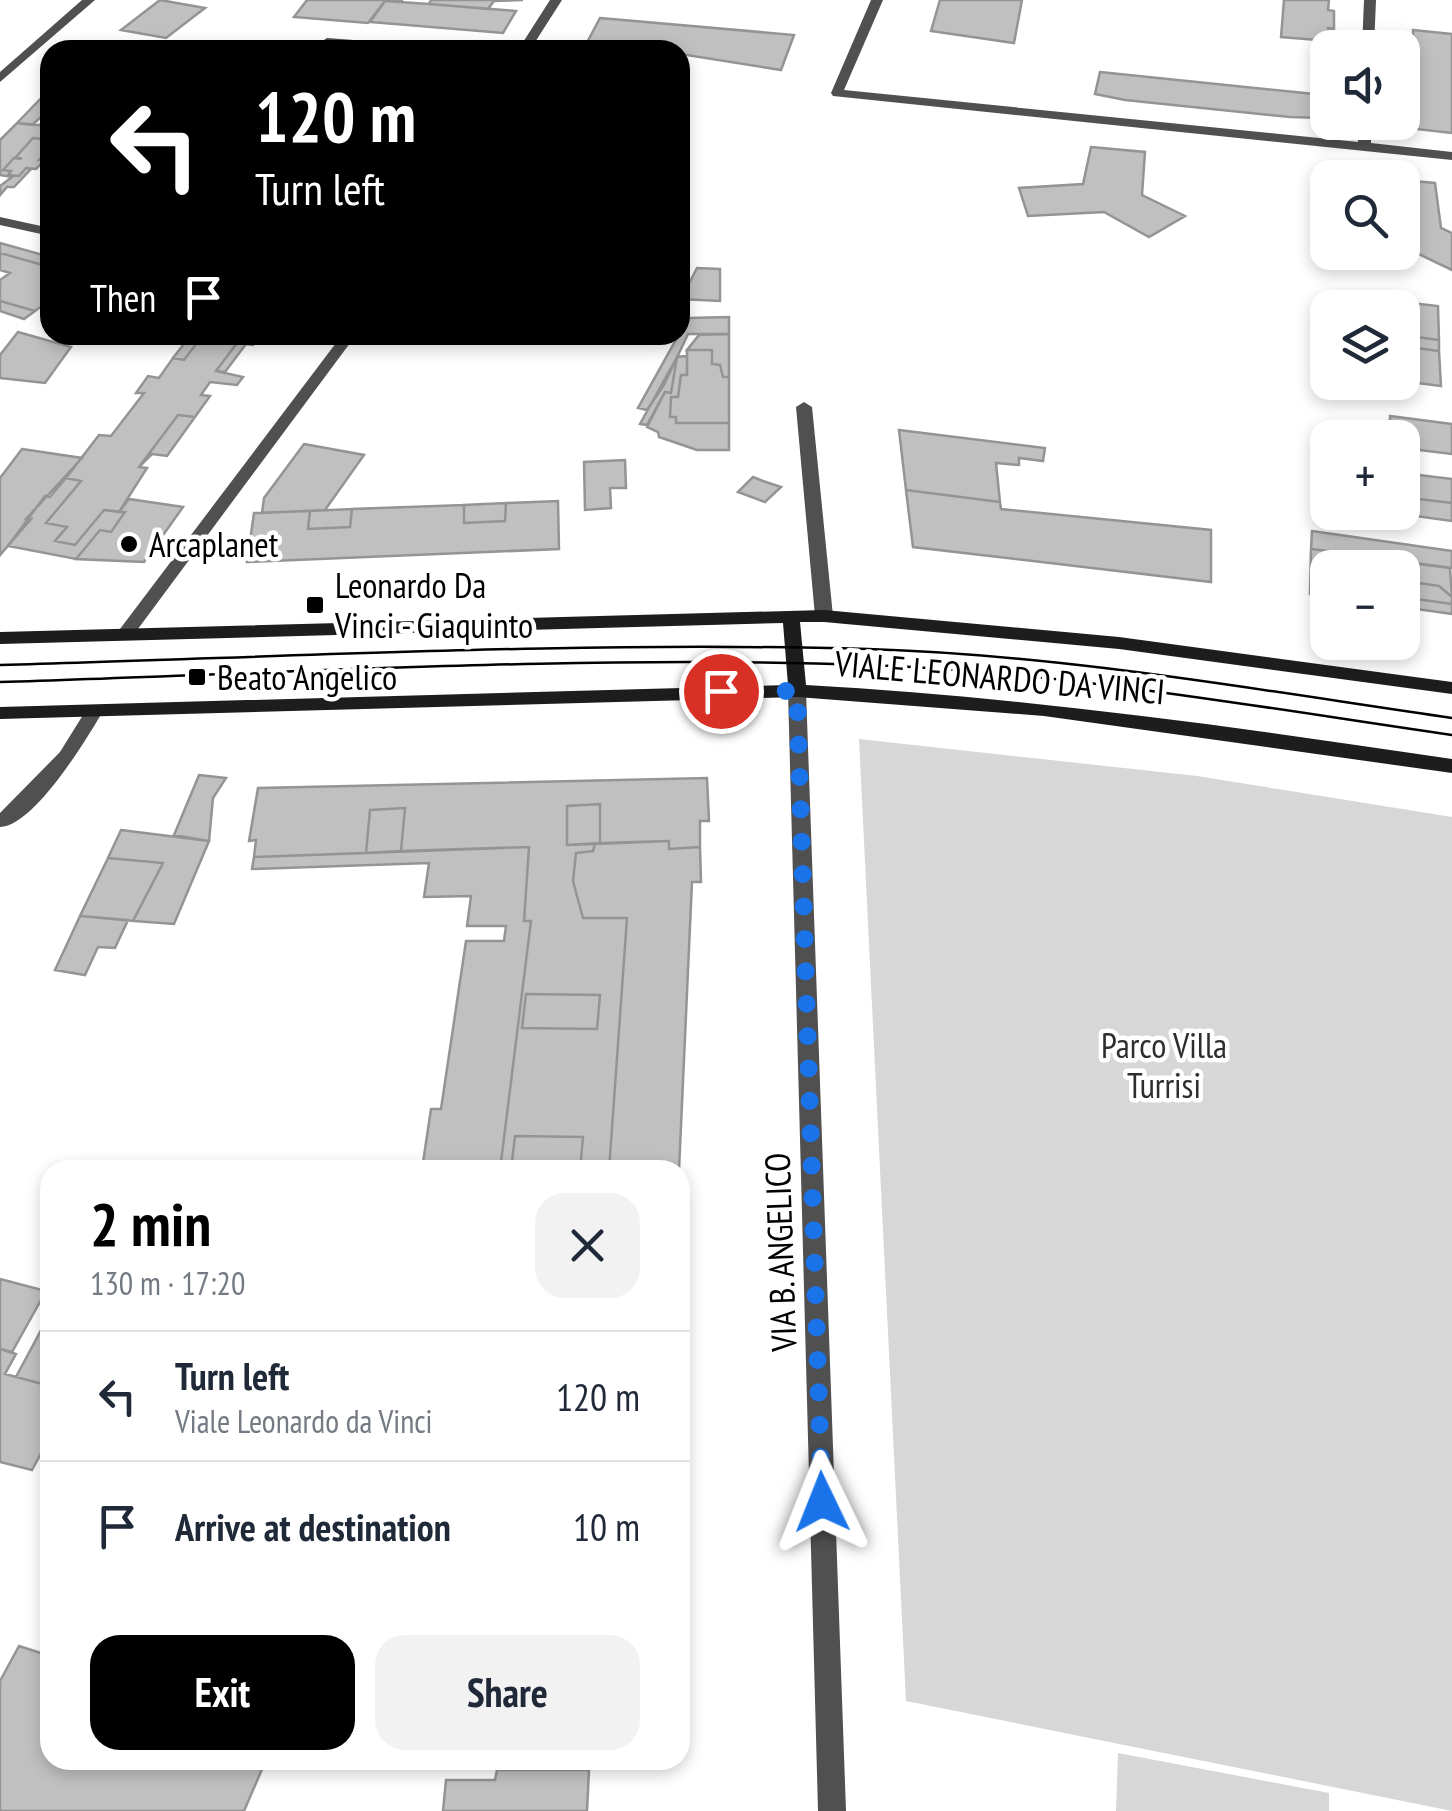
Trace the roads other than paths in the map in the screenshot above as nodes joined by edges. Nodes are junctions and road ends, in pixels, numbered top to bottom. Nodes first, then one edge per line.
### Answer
1 (89, 0) edge
2 (556, 0) edge
3 (876, 0) edge
4 (1370, 0) edge
5 (1369, 30) edge
6 (43, 40) edge
7 (530, 40) edge
8 (40, 43) edge
9 (0, 78) edge
10 (1364, 140) edge
11 (1364, 146) junction
12 (1452, 156) edge
13 (0, 221) edge
14 (40, 230) edge
15 (342, 345) edge
16 (804, 407) dead end
17 (792, 616) junction
18 (824, 616) junction
19 (126, 634) junction
20 (0, 638) edge
21 (1452, 688) edge
22 (797, 691) junction
23 (94, 710) junction
24 (0, 713) edge
25 (1452, 766) edge
26 (0, 820) edge
27 (832, 1811) edge

1 - 6 street
2 - 7 street
3 - 11 street
4 - 5 street
8 - 9 street
10 - 11 street
11 - 12 street
13 - 14 street
15 - 19 street
16 - 18 street
17 - 18 street, VIALE LEONARDO DA VINCI
17 - 19 street, VIALE LEONARDO DA VINCI
17 - 22 street
18 - 21 street, VIALE LEONARDO DA VINCI
19 - 20 street, VIALE LEONARDO DA VINCI
22 - 23 street, VIALE LEONARDO DA VINCI
22 - 25 street, VIALE LEONARDO DA VINCI
22 - 27 street, VIA B. ANGELICO
23 - 24 street, VIALE LEONARDO DA VINCI
23 - 26 street

